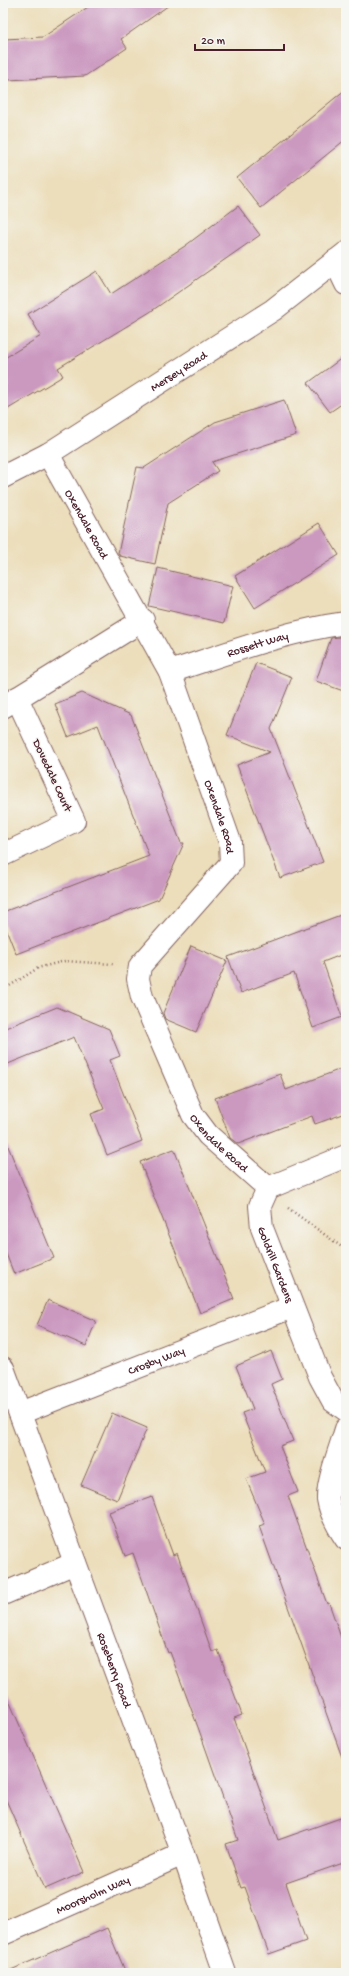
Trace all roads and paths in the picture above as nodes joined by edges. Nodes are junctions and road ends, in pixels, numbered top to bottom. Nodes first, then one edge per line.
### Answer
1 (341, 257) edge
2 (346, 284) edge
3 (48, 454) junction
4 (3, 477) edge
5 (143, 620) junction
6 (346, 623) edge
7 (170, 672) junction
8 (10, 703) edge
9 (3, 849) edge
10 (140, 966) junction
11 (3, 990) edge
12 (346, 1156) edge
13 (268, 1190) junction
14 (346, 1250) edge
15 (292, 1307) junction
16 (3, 1368) edge
17 (346, 1410) edge
18 (20, 1413) junction
19 (346, 1429) edge
20 (346, 1539) edge
21 (75, 1563) junction
22 (3, 1594) edge
23 (183, 1854) junction
24 (3, 1934) edge
25 (225, 1973) edge

1 - 2 street
1 - 3 street, Mersey Road
3 - 4 street, Mersey Road
3 - 5 street, Oxendale Road
5 - 7 street, Oxendale Road
5 - 8 street, Dovedale Court
6 - 7 street, Rossett Way
7 - 10 street, Oxendale Road
8 - 9 street, Dovedale Court
10 - 11 path
10 - 13 street, Oxendale Road
12 - 13 street
13 - 14 path
13 - 15 street, Goldrill Gardens
15 - 17 street, Goldrill Gardens
15 - 18 street, Crosby Way
16 - 18 street, Roseberry Road
18 - 21 street, Roseberry Road
19 - 20 street
21 - 22 street
21 - 23 street, Roseberry Road
23 - 24 street, Moorsholm Way
23 - 25 street, Roseberry Road

